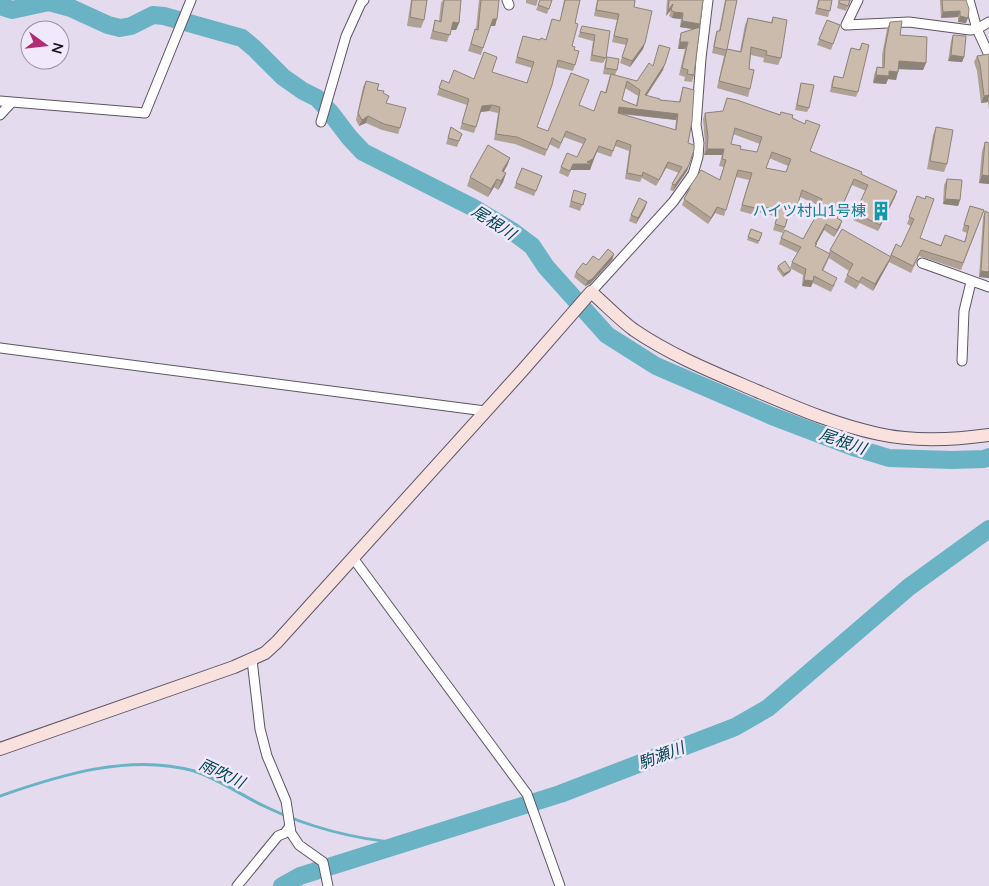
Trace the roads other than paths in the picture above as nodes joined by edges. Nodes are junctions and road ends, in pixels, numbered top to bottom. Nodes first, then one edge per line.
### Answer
1 (192, 0) edge
2 (364, 0) edge
3 (708, 0) edge
4 (858, 0) edge
5 (969, 0) edge
6 (989, 22) edge
7 (977, 29) junction
8 (989, 55) edge
9 (0, 101) edge
10 (12, 102) junction
11 (0, 114) edge
12 (320, 122) dead end
13 (922, 264) dead end
14 (971, 282) junction
15 (989, 287) edge
16 (588, 296) junction
17 (0, 348) edge
18 (962, 361) dead end
19 (485, 411) junction
20 (989, 435) edge
21 (353, 558) junction
22 (252, 660) junction
23 (0, 749) edge
24 (289, 820) junction
25 (328, 881) edge
26 (237, 886) edge
27 (560, 886) edge

1 - 10 street
2 - 12 street
3 - 16 street
4 - 7 street
5 - 7 street
6 - 7 street
7 - 8 street
9 - 10 street
10 - 11 street
13 - 14 street
14 - 15 street
14 - 18 street
16 - 19 street
16 - 20 street
17 - 19 street
19 - 21 street
21 - 22 street
21 - 27 street
22 - 23 street
22 - 24 street
24 - 25 street
24 - 26 street

